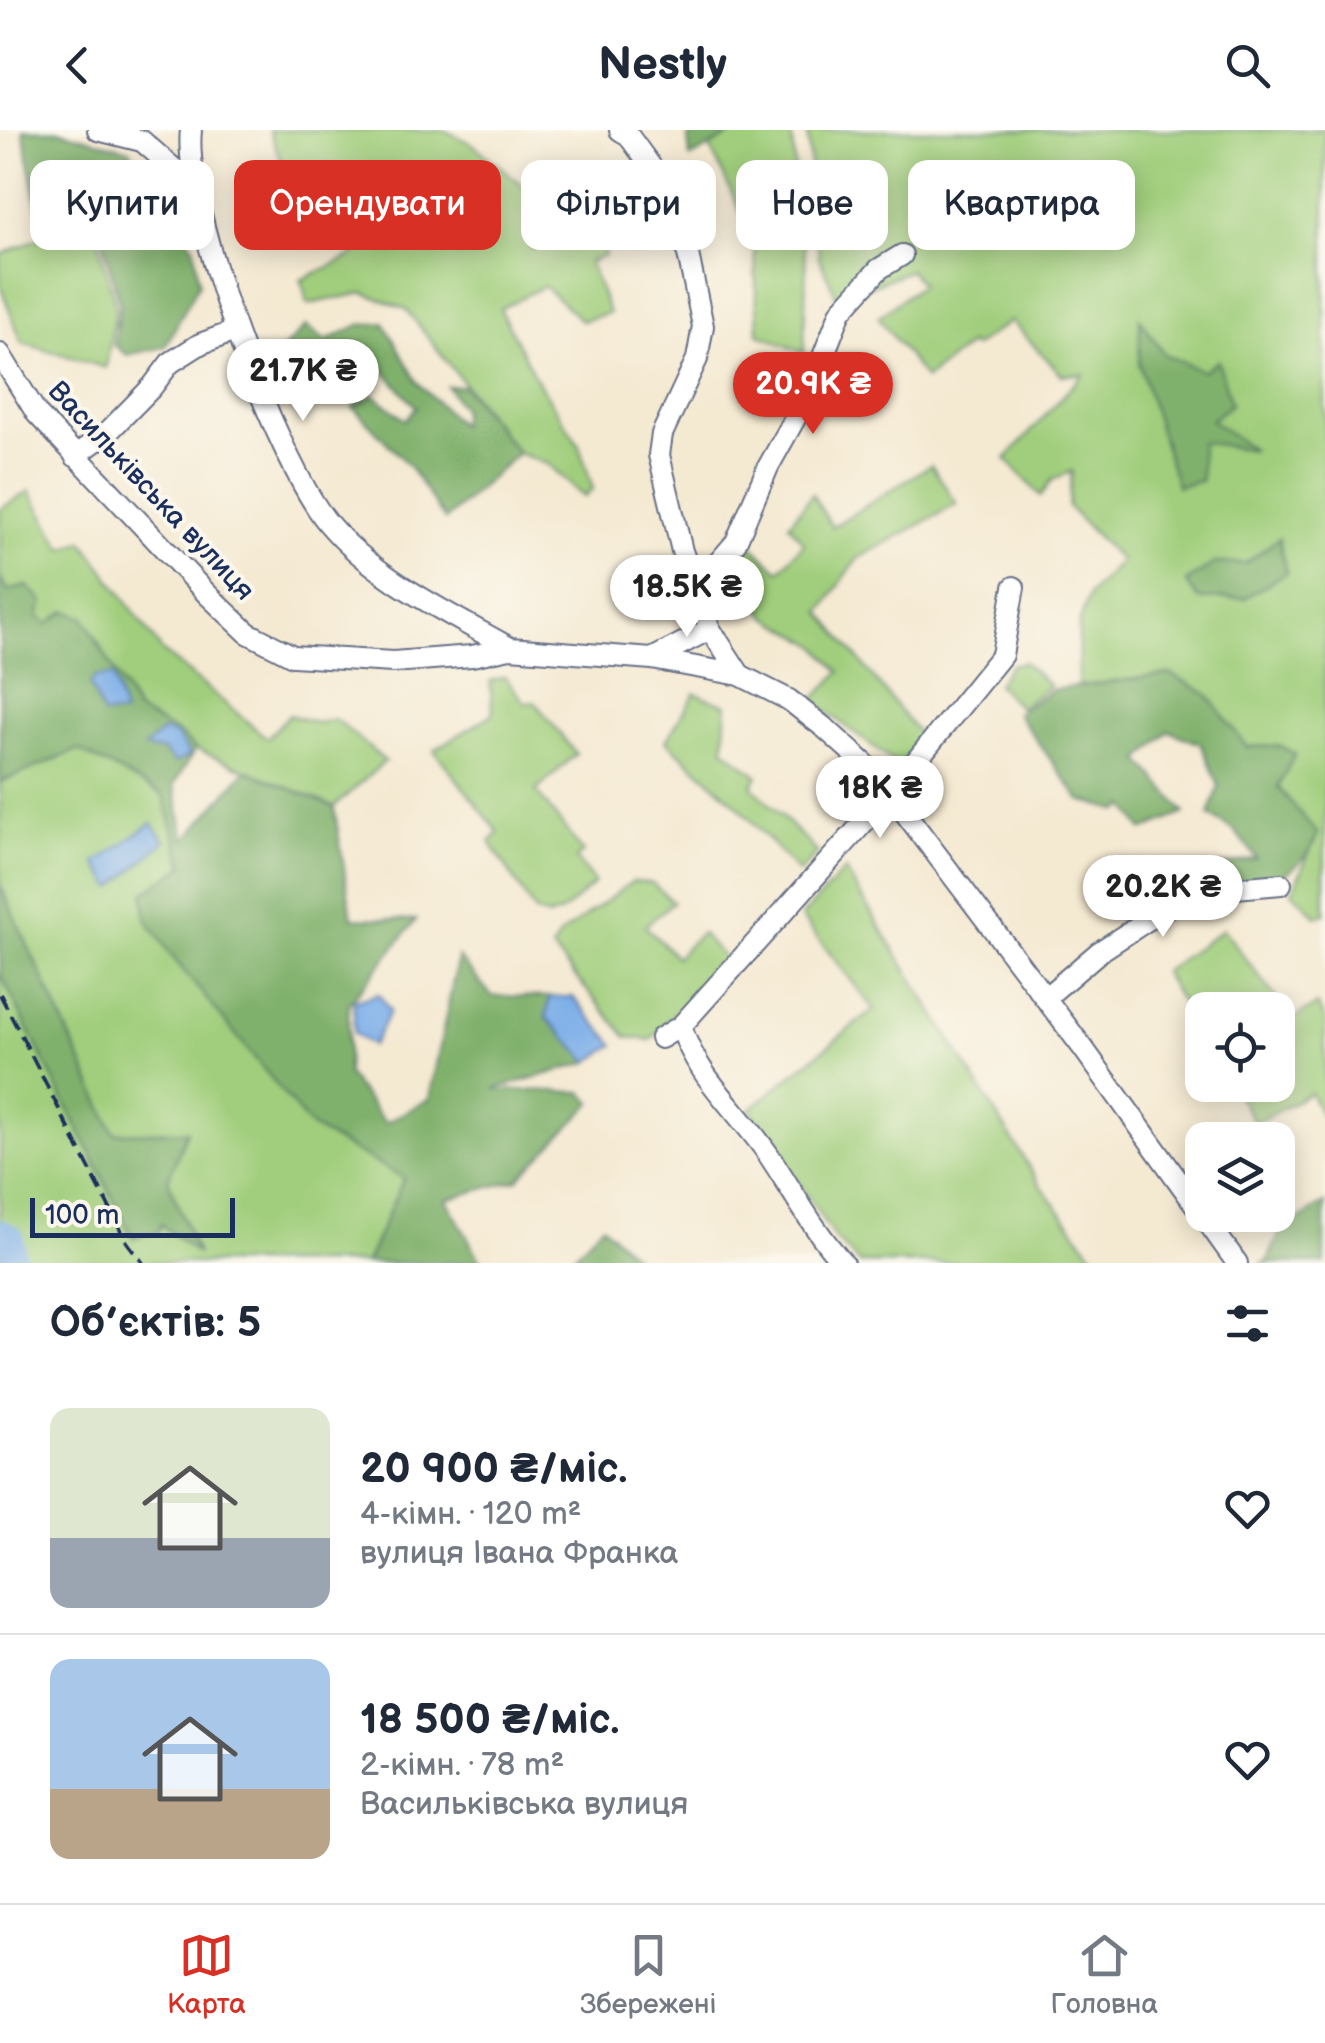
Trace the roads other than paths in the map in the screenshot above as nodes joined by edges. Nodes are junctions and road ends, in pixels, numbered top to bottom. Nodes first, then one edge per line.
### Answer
1 (98, 130) edge
2 (191, 130) edge
3 (620, 130) edge
4 (164, 160) edge
5 (194, 160) edge
6 (213, 250) edge
7 (902, 255) dead end
8 (235, 331) junction
9 (0, 354) edge
10 (76, 456) junction
11 (697, 587) junction
12 (1014, 587) dead end
13 (710, 629) junction
14 (510, 648) junction
15 (652, 659) junction
16 (740, 675) junction
17 (890, 793) junction
18 (1281, 884) dead end
19 (1045, 998) junction
20 (681, 1026) junction
21 (661, 1038) dead end
22 (843, 1263) edge
23 (1237, 1263) edge

1 - 4 street
2 - 5 street
3 - 11 street
6 - 8 street
7 - 11 street
8 - 10 street
8 - 14 street
9 - 10 street, Васильківська вулиця
10 - 14 street, Васильківська вулиця
11 - 13 street
12 - 17 street
13 - 15 street
13 - 16 street
14 - 15 street, Васильківська вулиця
15 - 16 street, Васильківська вулиця
16 - 17 street, Васильківська вулиця
17 - 19 street, Васильківська вулиця
17 - 20 street
18 - 19 street
19 - 23 street, Васильківська вулиця
20 - 21 street
20 - 22 street

